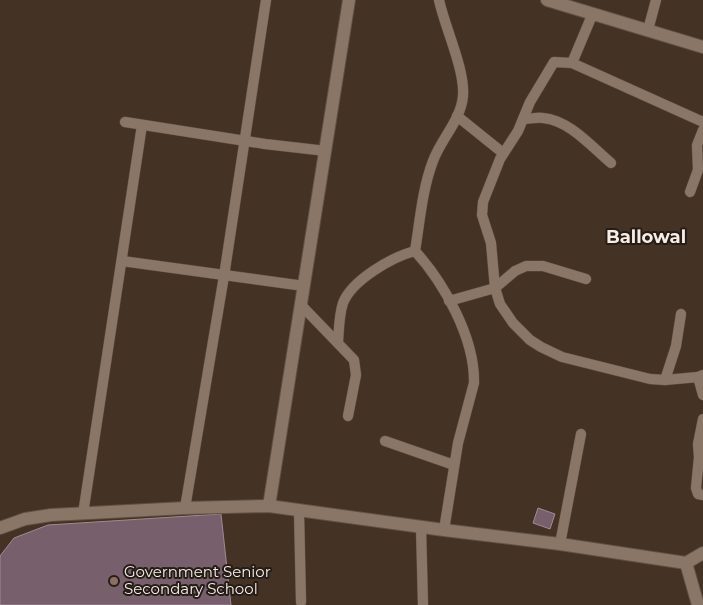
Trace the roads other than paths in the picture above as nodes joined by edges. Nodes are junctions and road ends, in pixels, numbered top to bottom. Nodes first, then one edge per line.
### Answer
1 (266, 0) edge
2 (349, 0) edge
3 (439, 0) edge
4 (546, 0) edge
5 (656, 0) edge
6 (586, 8) edge
7 (648, 30) junction
8 (703, 47) edge
9 (572, 63) junction
10 (457, 116) junction
11 (523, 119) junction
12 (125, 122) dead end
13 (703, 122) edge
14 (142, 125) junction
15 (703, 130) edge
16 (246, 141) junction
17 (326, 151) junction
18 (503, 153) junction
19 (611, 164) dead end
20 (690, 192) dead end
21 (415, 251) junction
22 (122, 261) junction
23 (224, 276) junction
24 (586, 279) dead end
25 (304, 286) junction
26 (495, 288) junction
27 (449, 301) junction
28 (301, 305) junction
29 (681, 314) dead end
30 (338, 342) junction
31 (700, 376) edge
32 (665, 380) junction
33 (703, 395) edge
34 (348, 416) dead end
35 (703, 419) edge
36 (580, 434) dead end
37 (385, 441) dead end
38 (454, 466) junction
39 (703, 495) edge
40 (269, 506) junction
41 (185, 508) junction
42 (299, 511) junction
43 (83, 514) junction
44 (421, 527) junction
45 (0, 528) edge
46 (444, 530) junction
47 (560, 544) junction
48 (703, 553) edge
49 (686, 564) junction
50 (301, 602) dead end
51 (423, 605) edge
52 (698, 605) edge

1 - 16 street
2 - 17 street
3 - 10 street
4 - 6 street
5 - 7 street
6 - 7 street
6 - 9 street
7 - 8 street
9 - 11 street
9 - 13 street
10 - 18 street
10 - 21 street
11 - 18 street
11 - 19 street
12 - 14 street
14 - 16 street
14 - 22 street
15 - 20 street
16 - 17 street
16 - 23 street
17 - 25 street
18 - 26 street
21 - 27 street
21 - 30 street
22 - 23 street
22 - 43 street
23 - 25 street
23 - 41 street
24 - 26 street
25 - 28 street
26 - 27 street
26 - 32 street
27 - 38 street
28 - 30 street
28 - 40 street
29 - 32 street
30 - 34 street
31 - 32 street
31 - 33 street
35 - 39 street
36 - 47 street
37 - 38 street
38 - 46 street
40 - 41 street
40 - 42 street
41 - 43 street
42 - 44 street
42 - 50 street
43 - 45 street
44 - 46 street
44 - 51 street
46 - 47 street
47 - 49 street
48 - 49 street
49 - 52 street

